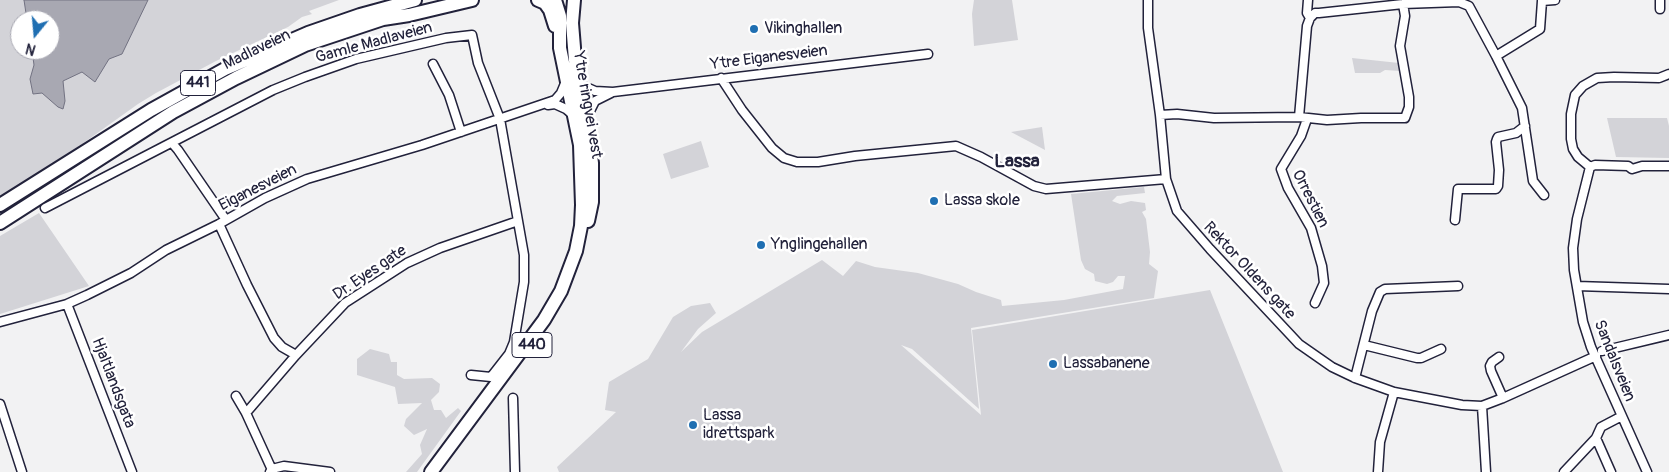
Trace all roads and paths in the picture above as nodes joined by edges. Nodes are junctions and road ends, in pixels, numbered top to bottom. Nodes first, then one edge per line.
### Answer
1 (415, 0) edge
2 (472, 0) edge
3 (538, 0) edge
4 (555, 0) edge
5 (574, 0) edge
6 (1148, 0) edge
7 (1308, 0) edge
8 (1542, 0) edge
9 (1555, 0) edge
10 (1660, 0) edge
11 (1467, 2) edge
12 (1391, 3) edge
13 (1403, 4) junction
14 (1660, 9) dead end
15 (1310, 18) junction
16 (560, 48) junction
17 (928, 54) dead end
18 (1496, 56) junction
19 (433, 64) dead end
20 (1669, 74) edge
21 (721, 78) junction
22 (566, 82) junction
23 (579, 84) junction
24 (613, 92) junction
25 (541, 106) junction
26 (1160, 116) junction
27 (580, 117) junction
28 (1303, 118) junction
29 (500, 119) junction
30 (1525, 126) junction
31 (461, 132) junction
32 (172, 143) junction
33 (1669, 166) edge
34 (1590, 167) junction
35 (1166, 179) junction
36 (1544, 195) dead end
37 (0, 205) edge
38 (45, 208) dead end
39 (1455, 220) dead end
40 (518, 221) junction
41 (223, 222) junction
42 (0, 223) edge
43 (1458, 286) dead end
44 (1577, 286) junction
45 (1669, 289) edge
46 (1315, 303) dead end
47 (67, 304) junction
48 (0, 322) edge
49 (1669, 335) edge
50 (1364, 345) junction
51 (1441, 349) dead end
52 (1599, 353) junction
53 (296, 355) junction
54 (1499, 357) dead end
55 (471, 375) dead end
56 (1354, 378) junction
57 (1394, 392) junction
58 (236, 396) dead end
59 (513, 398) dead end
60 (1503, 398) junction
61 (0, 404) edge
62 (1482, 406) junction
63 (246, 413) junction
64 (1622, 416) junction
65 (1596, 438) junction
66 (271, 471) edge
67 (22, 472) edge
68 (132, 472) edge
69 (330, 472) edge
70 (431, 472) edge
71 (439, 472) edge
72 (515, 472) edge
73 (1378, 472) edge
74 (1486, 472) edge
75 (1564, 472) edge
76 (1611, 472) edge
77 (1648, 472) edge

1 - 37 main road, Madlaveien / 441
2 - 42 main road, Madlaveien / 441
3 - 16 main road
4 - 16 main road, Ytre ringvei vest / 440
5 - 23 main road, Ytre ringvei vest / 440
6 - 26 street, Rektor Oldens gate
7 - 15 street, Orrestien
8 - 9 street
8 - 18 street
10 - 14 street
11 - 13 street
11 - 18 street
12 - 13 street
12 - 15 street
13 - 28 street
15 - 28 street, Orrestien
16 - 22 main road, Ytre ringvei vest / 440
17 - 21 street, Ytre Eiganesveien
18 - 30 street
19 - 31 street
20 - 34 street
21 - 24 street, Ytre Eiganesveien
21 - 35 street
22 - 25 street, Eiganesveien
22 - 27 main road, Ytre ringvei vest / 440
23 - 24 street, Ytre Eiganesveien
23 - 27 main road, Ytre ringvei vest / 440
24 - 27 street, Ytre Eiganesveien
25 - 27 street, Eiganesveien
25 - 29 street, Eiganesveien
26 - 28 street
26 - 35 street, Rektor Oldens gate
27 - 70 main road, Ytre ringvei vest / 440
27 - 71 main road, Ytre ringvei vest / 440
28 - 46 street, Orrestien
29 - 31 street, Eiganesveien
29 - 32 street, Gamle Madlaveien
29 - 40 street
30 - 36 street
30 - 39 street
31 - 41 street, Eiganesveien
32 - 38 street, Gamle Madlaveien
32 - 41 street
33 - 34 street
34 - 44 street, Sandalsveien
35 - 56 street, Rektor Oldens gate
40 - 53 street, Dr. Eyes gate
40 - 55 street
41 - 47 street, Eiganesveien
41 - 53 street
43 - 50 street
44 - 45 street
44 - 52 street, Sandalsveien
47 - 48 street, Eiganesveien
47 - 68 street, Hjaltlandsgata
49 - 52 street, Rektor Oldens gate
50 - 51 street
50 - 56 street
52 - 60 street, Rektor Oldens gate
52 - 64 street, Sandalsveien
53 - 63 street, Dr. Eyes gate
54 - 60 street
56 - 57 street, Rektor Oldens gate
57 - 62 street, Rektor Oldens gate
57 - 73 street
58 - 63 street
59 - 72 street
60 - 62 street, Rektor Oldens gate
61 - 67 street
62 - 74 street
63 - 66 street
64 - 65 street
64 - 77 street, Sandalsveien
65 - 75 street
65 - 76 street
66 - 69 street

